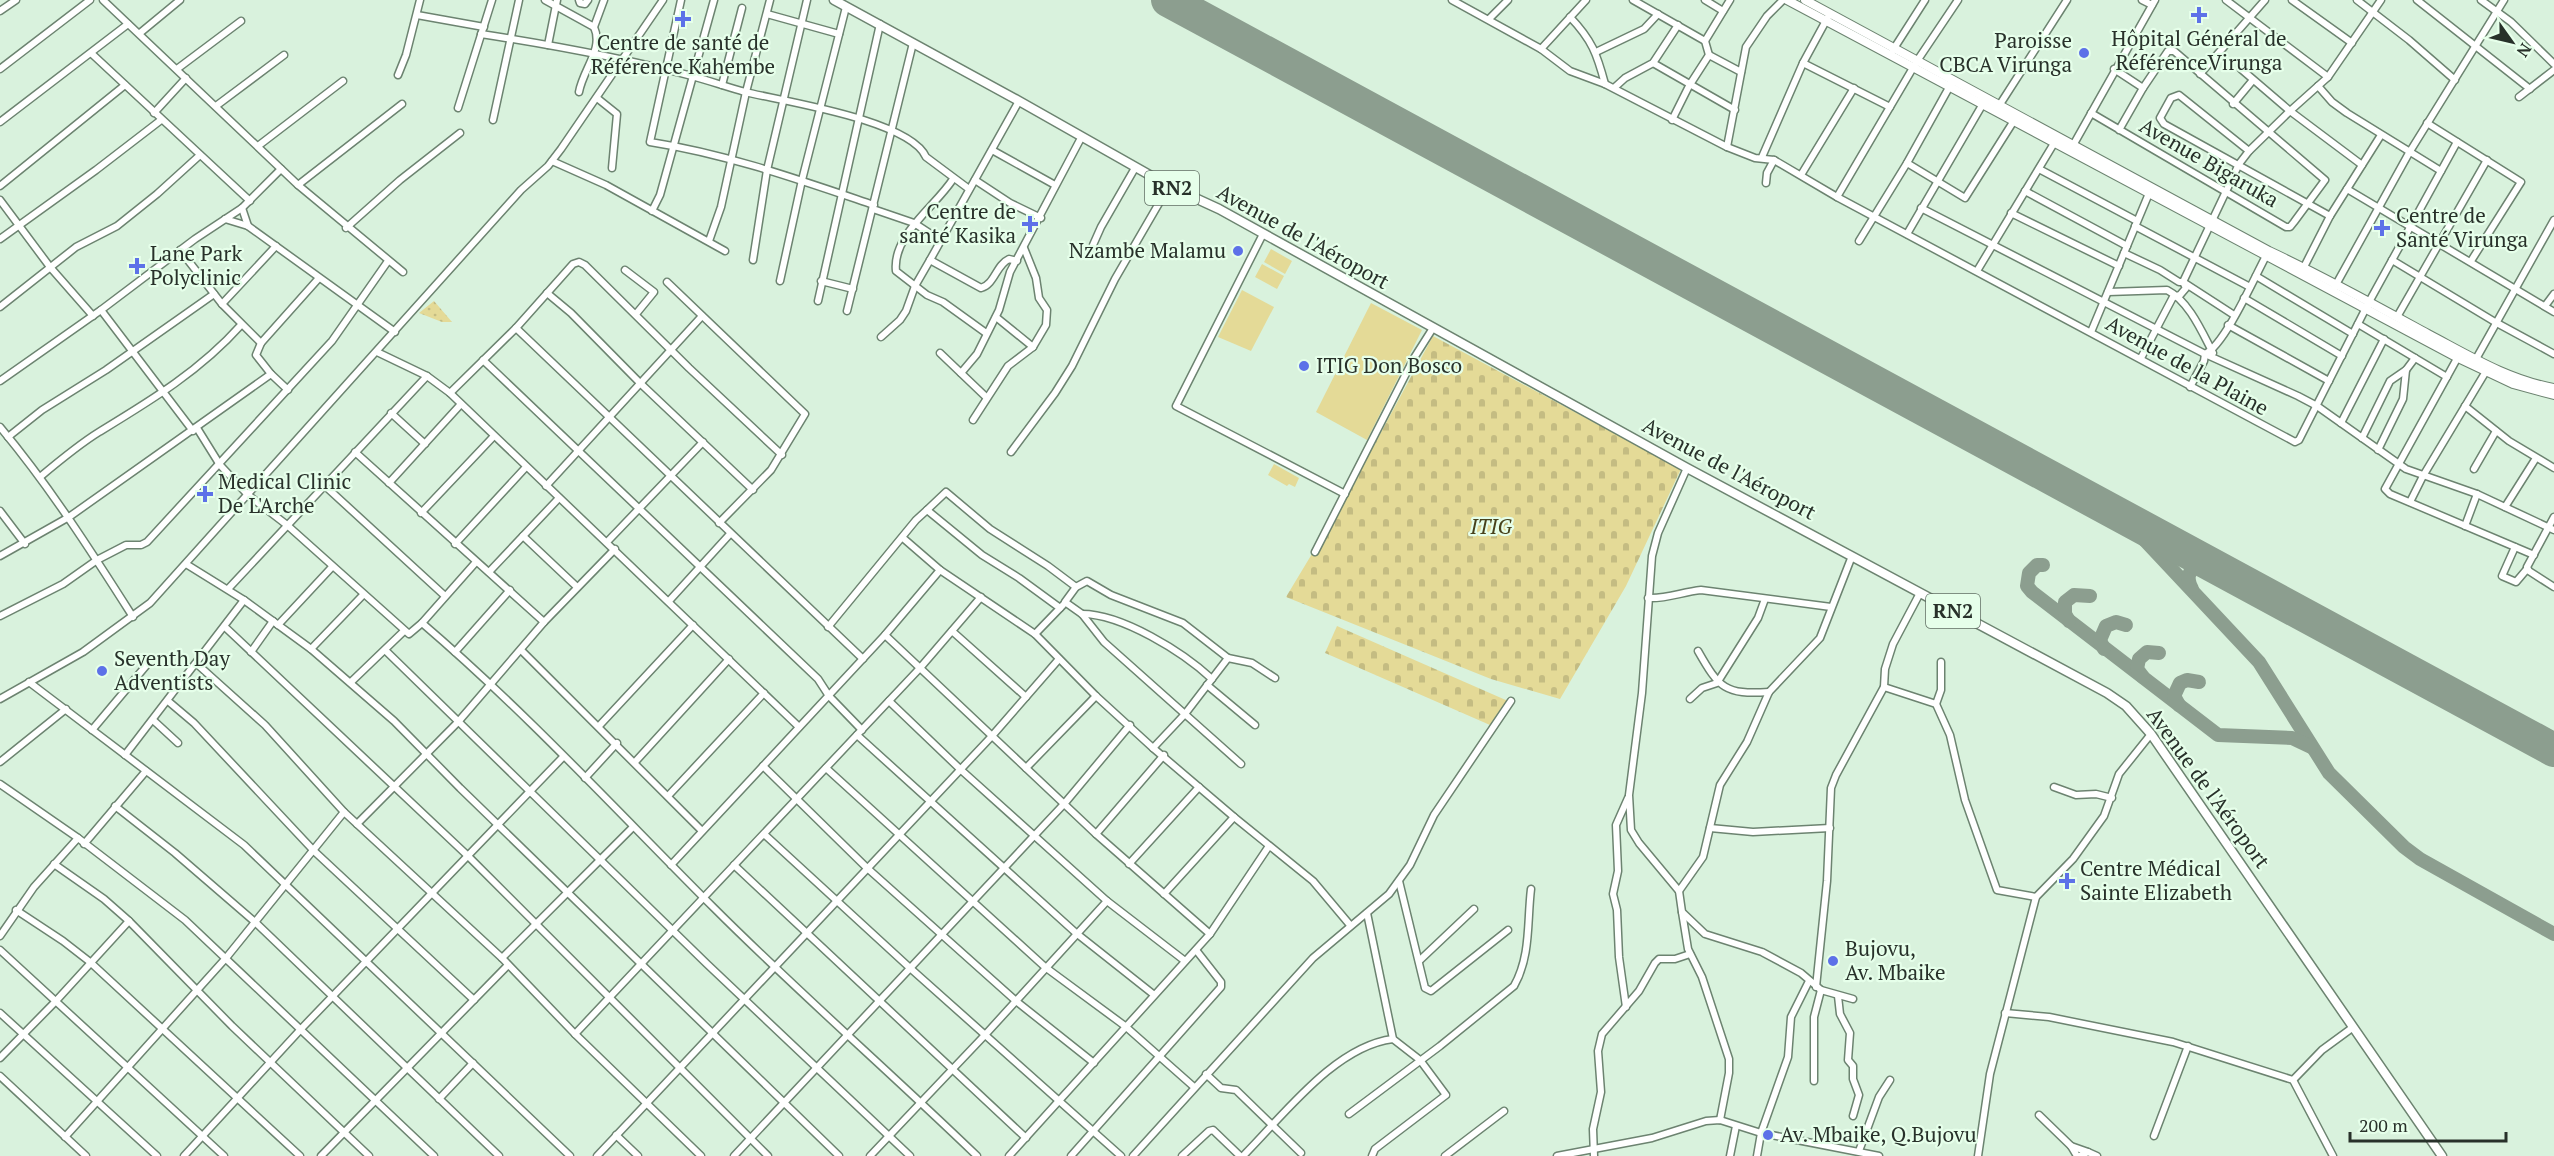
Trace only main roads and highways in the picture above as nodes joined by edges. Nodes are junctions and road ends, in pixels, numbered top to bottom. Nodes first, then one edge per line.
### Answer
1 (834, 0) edge
2 (1785, 0) edge
3 (1805, 0) edge
4 (1827, 18) junction
5 (2267, 254) junction
6 (2334, 287) junction
7 (2368, 305) junction
8 (2459, 355) junction
9 (2488, 369) junction
10 (2554, 388) edge
11 (2545, 390) junction
12 (2554, 395) edge
13 (2442, 1156) edge

1 - 13 highway, Avenue de l'Aéroport / RN2
2 - 4 main road
3 - 4 main road
4 - 5 main road
5 - 6 main road
5 - 6 main road
6 - 7 main road
7 - 8 main road
7 - 8 main road
8 - 9 main road
8 - 9 main road
9 - 11 main road
10 - 11 main road
11 - 12 main road

